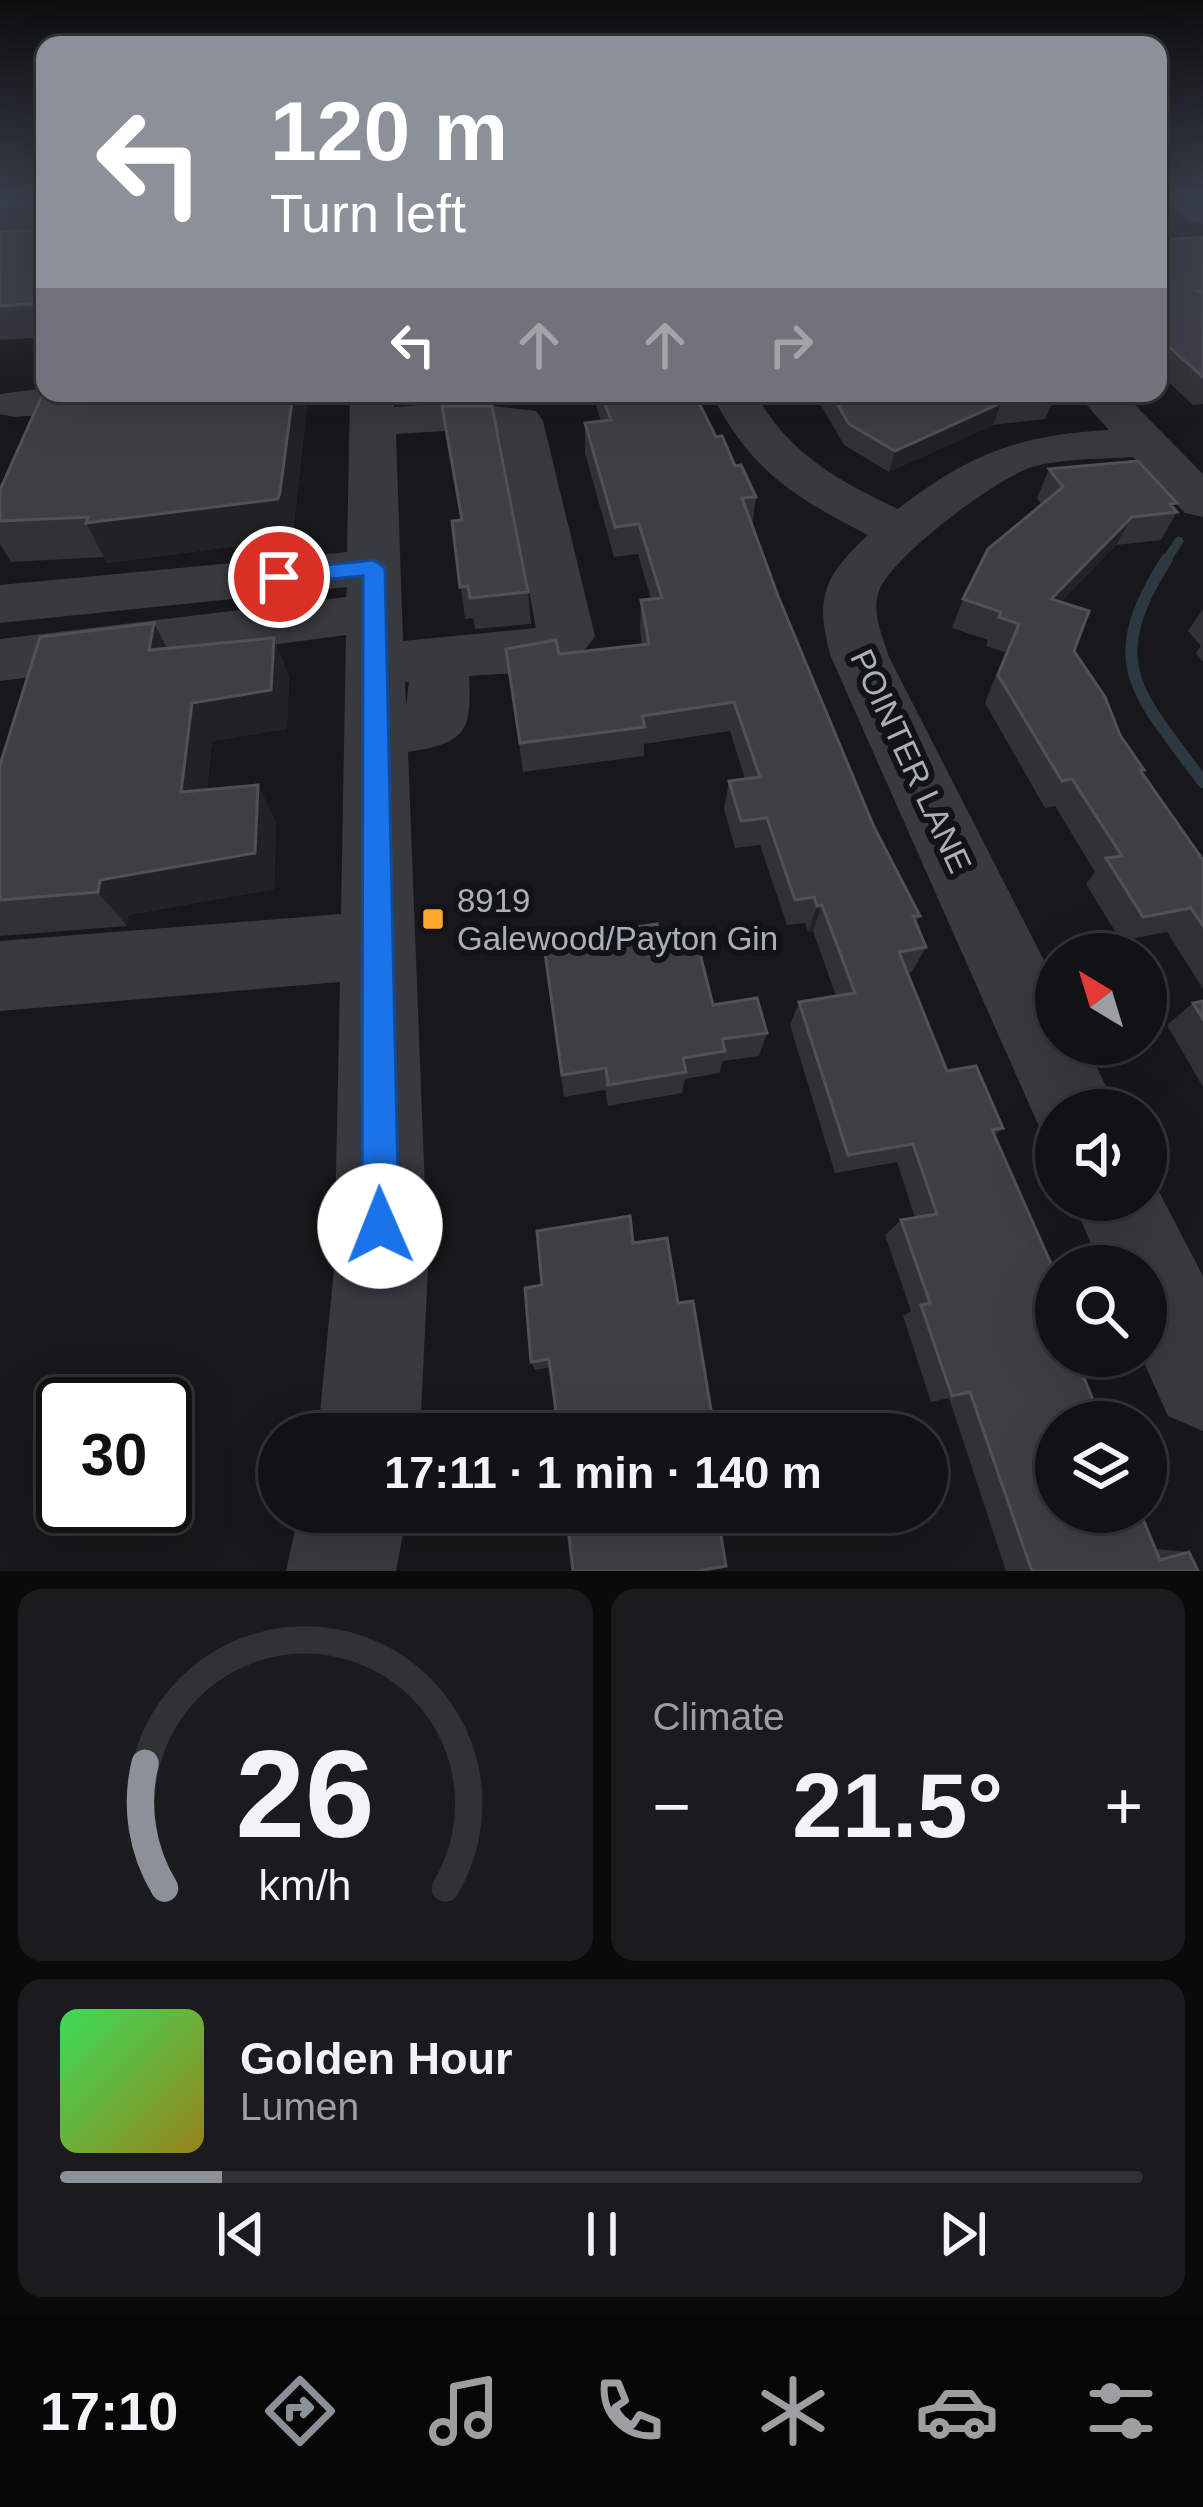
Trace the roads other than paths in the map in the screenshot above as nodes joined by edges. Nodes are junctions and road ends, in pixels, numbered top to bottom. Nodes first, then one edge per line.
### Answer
1 (94, 402) edge
2 (738, 402) edge
3 (1107, 402) edge
4 (398, 407) edge
5 (5, 415) edge
6 (1145, 442) junction
7 (1203, 502) edge
8 (905, 533) junction
9 (0, 604) edge
10 (387, 647) junction
11 (0, 660) edge
12 (376, 945) junction
13 (0, 976) edge
14 (1065, 1089) edge
15 (1127, 1221) edge
16 (1203, 1381) edge
17 (371, 1413) edge
18 (348, 1533) edge
19 (340, 1571) edge

1 - 5 street
2 - 8 street
3 - 6 street
4 - 10 street
4 - 10 street
6 - 7 street
6 - 8 street, POINTER LANE
8 - 14 street, POINTER LANE
9 - 10 street
10 - 11 street
10 - 12 street
12 - 13 street
12 - 17 street
15 - 16 street
18 - 19 street

